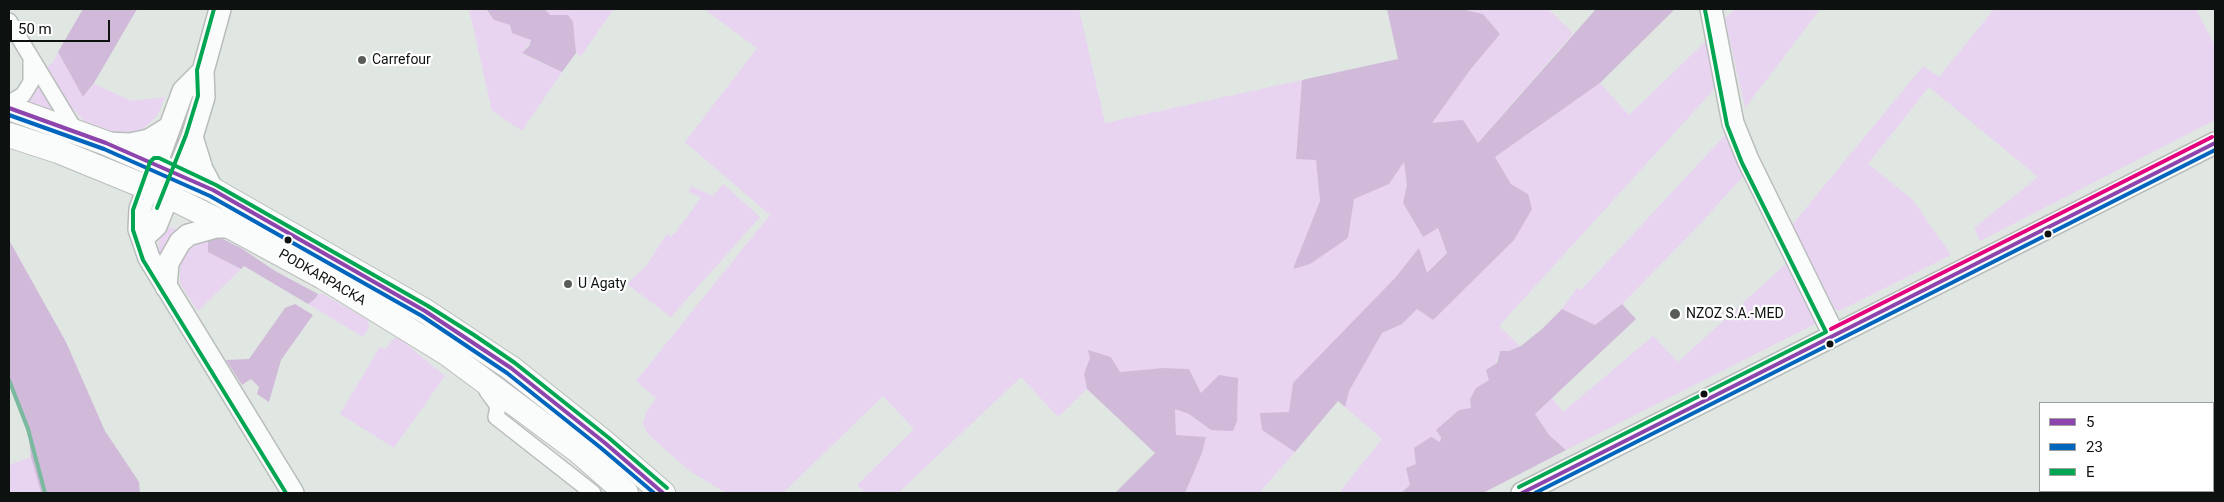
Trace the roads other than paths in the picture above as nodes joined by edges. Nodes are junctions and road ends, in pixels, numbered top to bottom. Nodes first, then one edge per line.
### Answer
1 (220, 9) edge
2 (1711, 9) edge
3 (9, 21) edge
4 (31, 61) junction
5 (203, 72) junction
6 (9, 103) edge
7 (9, 108) edge
8 (170, 128) junction
9 (76, 132) junction
10 (9, 135) edge
11 (192, 137) junction
12 (2215, 142) edge
13 (106, 143) junction
14 (156, 164) junction
15 (178, 174) junction
16 (213, 190) junction
17 (158, 191) junction
18 (231, 227) junction
19 (166, 287) junction
20 (1834, 335) junction
21 (517, 418) junction
22 (293, 493) edge
23 (593, 493) edge
24 (626, 493) edge
25 (663, 493) edge
26 (1522, 493) edge

1 - 5 street
2 - 20 street
3 - 4 street
4 - 6 street
4 - 9 street
5 - 8 street
5 - 11 street
7 - 9 main road, PODKARPACKA
8 - 13 street
8 - 14 street
9 - 13 main road, PODKARPACKA
10 - 17 main road, PODKARPACKA
11 - 15 street
11 - 16 street
12 - 20 street
13 - 14 main road, PODKARPACKA
14 - 15 main road, PODKARPACKA
14 - 17 street
15 - 16 main road, PODKARPACKA
15 - 17 street
16 - 25 main road, PODKARPACKA
17 - 18 main road, PODKARPACKA
17 - 19 street
18 - 19 street
18 - 21 main road, PODKARPACKA
19 - 22 street
20 - 26 street
21 - 23 street
21 - 24 main road, PODKARPACKA

